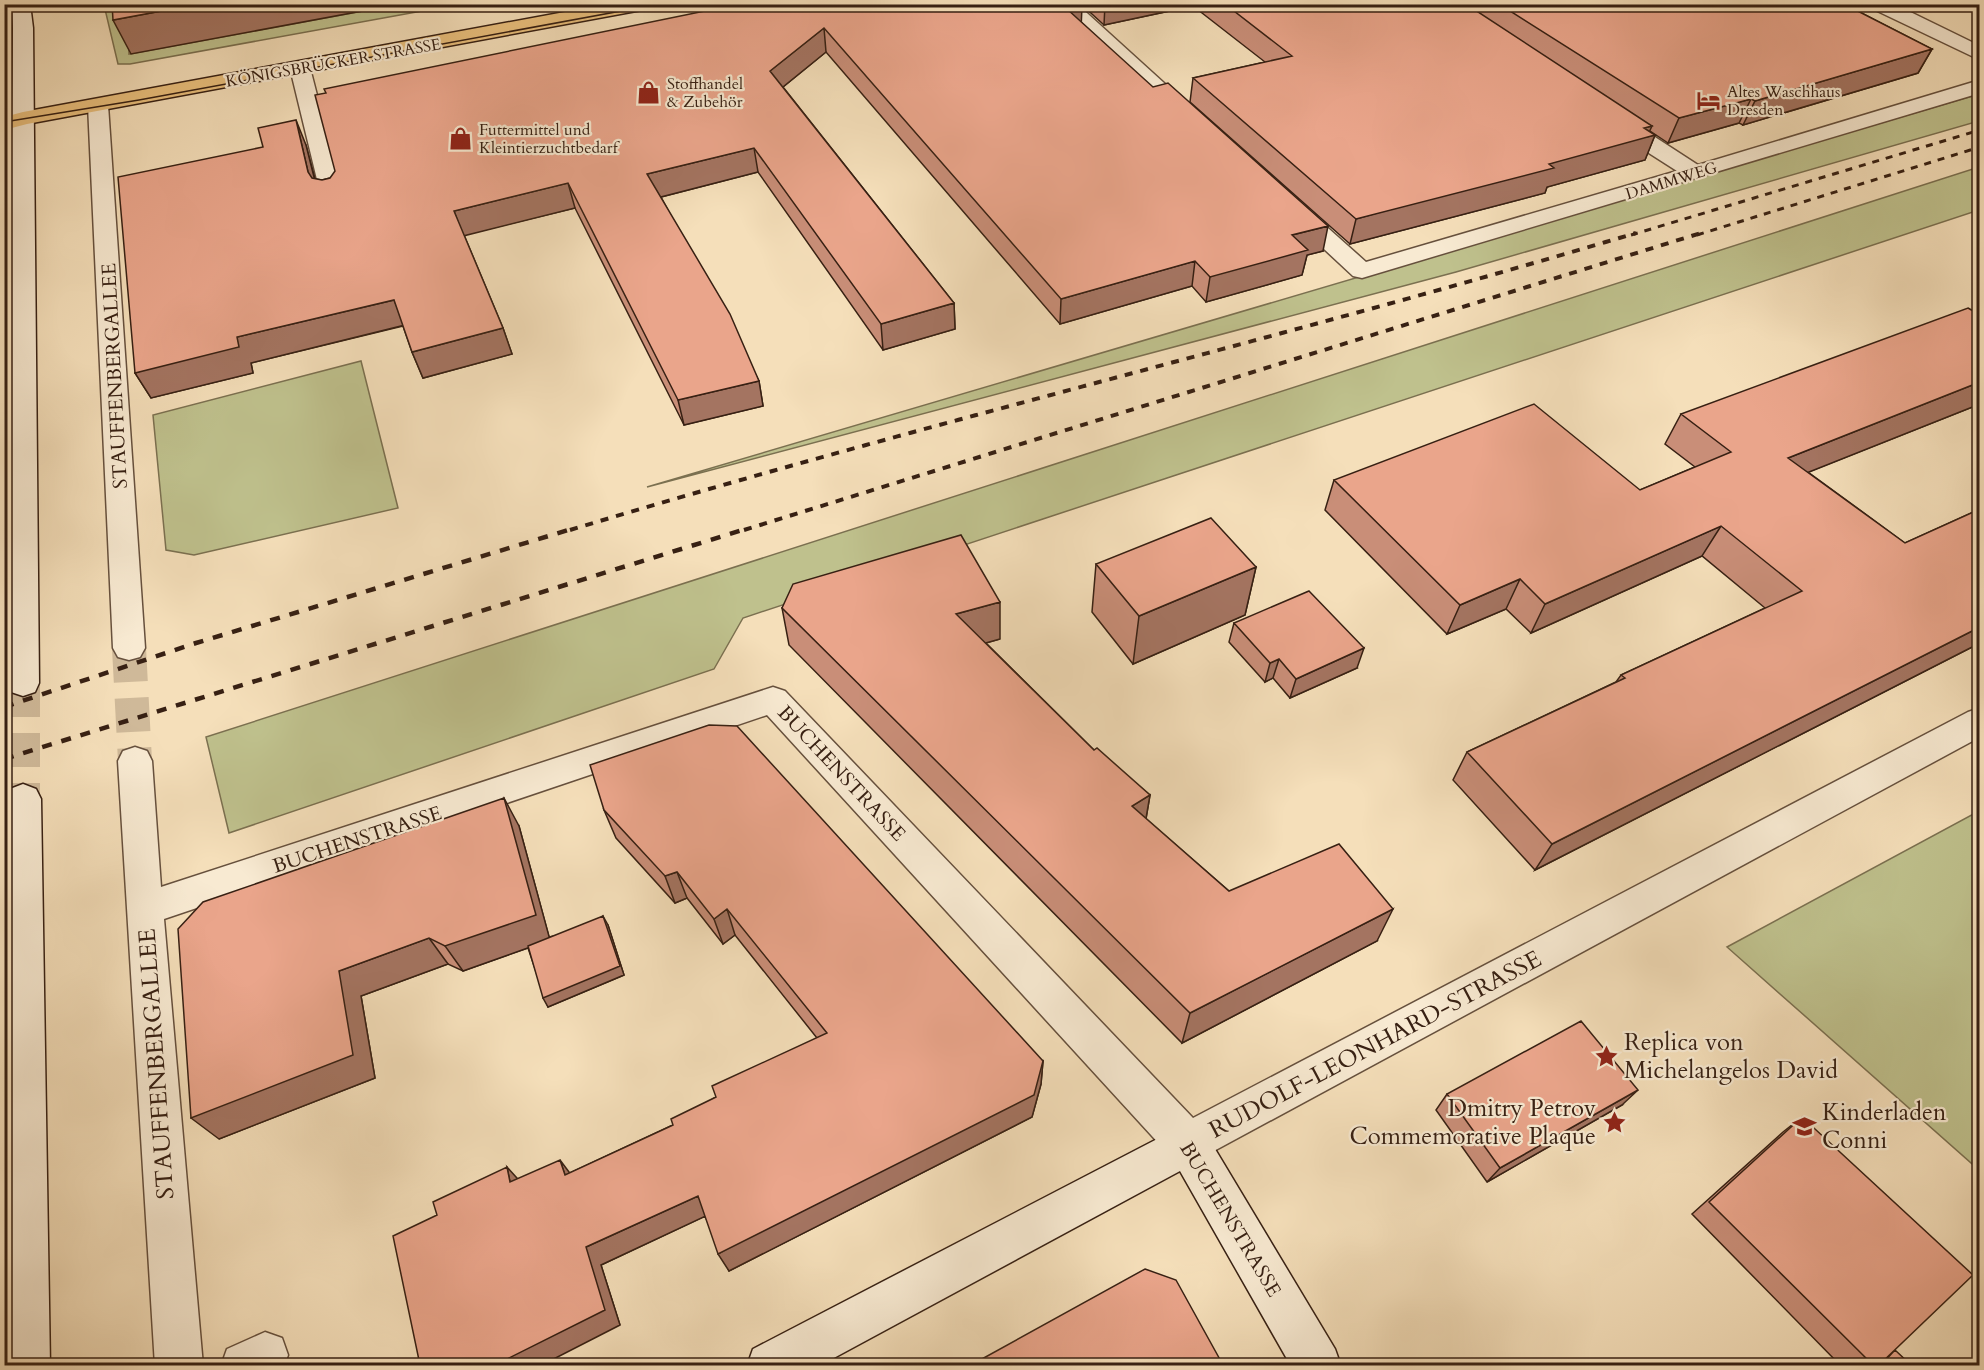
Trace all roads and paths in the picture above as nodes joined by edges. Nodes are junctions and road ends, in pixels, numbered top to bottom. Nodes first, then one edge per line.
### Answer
1 (21, 4) edge
2 (642, 4) edge
3 (1065, 4) edge
4 (1878, 4) edge
5 (1980, 54) edge
6 (300, 68) junction
7 (1980, 86) edge
8 (98, 105) junction
9 (1596, 108) edge
10 (9, 122) edge
11 (1205, 130) edge
12 (1695, 173) junction
13 (1275, 193) edge
14 (332, 196) edge
15 (129, 648) tunnel mouth
16 (24, 682) tunnel mouth
17 (1980, 722) edge
18 (135, 761) tunnel mouth
19 (23, 799) tunnel mouth
20 (144, 909) junction
21 (1188, 1144) junction
22 (26, 1365) edge
23 (179, 1365) edge
24 (770, 1365) edge
25 (1318, 1365) edge

1 - 10 street
2 - 6 main road, KÖNIGSBRÜCKER STRASSE
3 - 11 street
4 - 5 street
6 - 8 main road, KÖNIGSBRÜCKER STRASSE
6 - 14 street
7 - 12 street, DAMMWEG
8 - 10 main road, KÖNIGSBRÜCKER STRASSE
8 - 15 street, STAUFFENBERGALLEE
9 - 12 street
10 - 16 street
12 - 13 street, DAMMWEG
17 - 21 street, RUDOLF-LEONHARD-STRASSE
18 - 20 street, STAUFFENBERGALLEE
19 - 22 street
20 - 21 street, BUCHENSTRASSE
20 - 23 street, STAUFFENBERGALLEE
21 - 24 street, RUDOLF-LEONHARD-STRASSE
21 - 25 street, BUCHENSTRASSE

